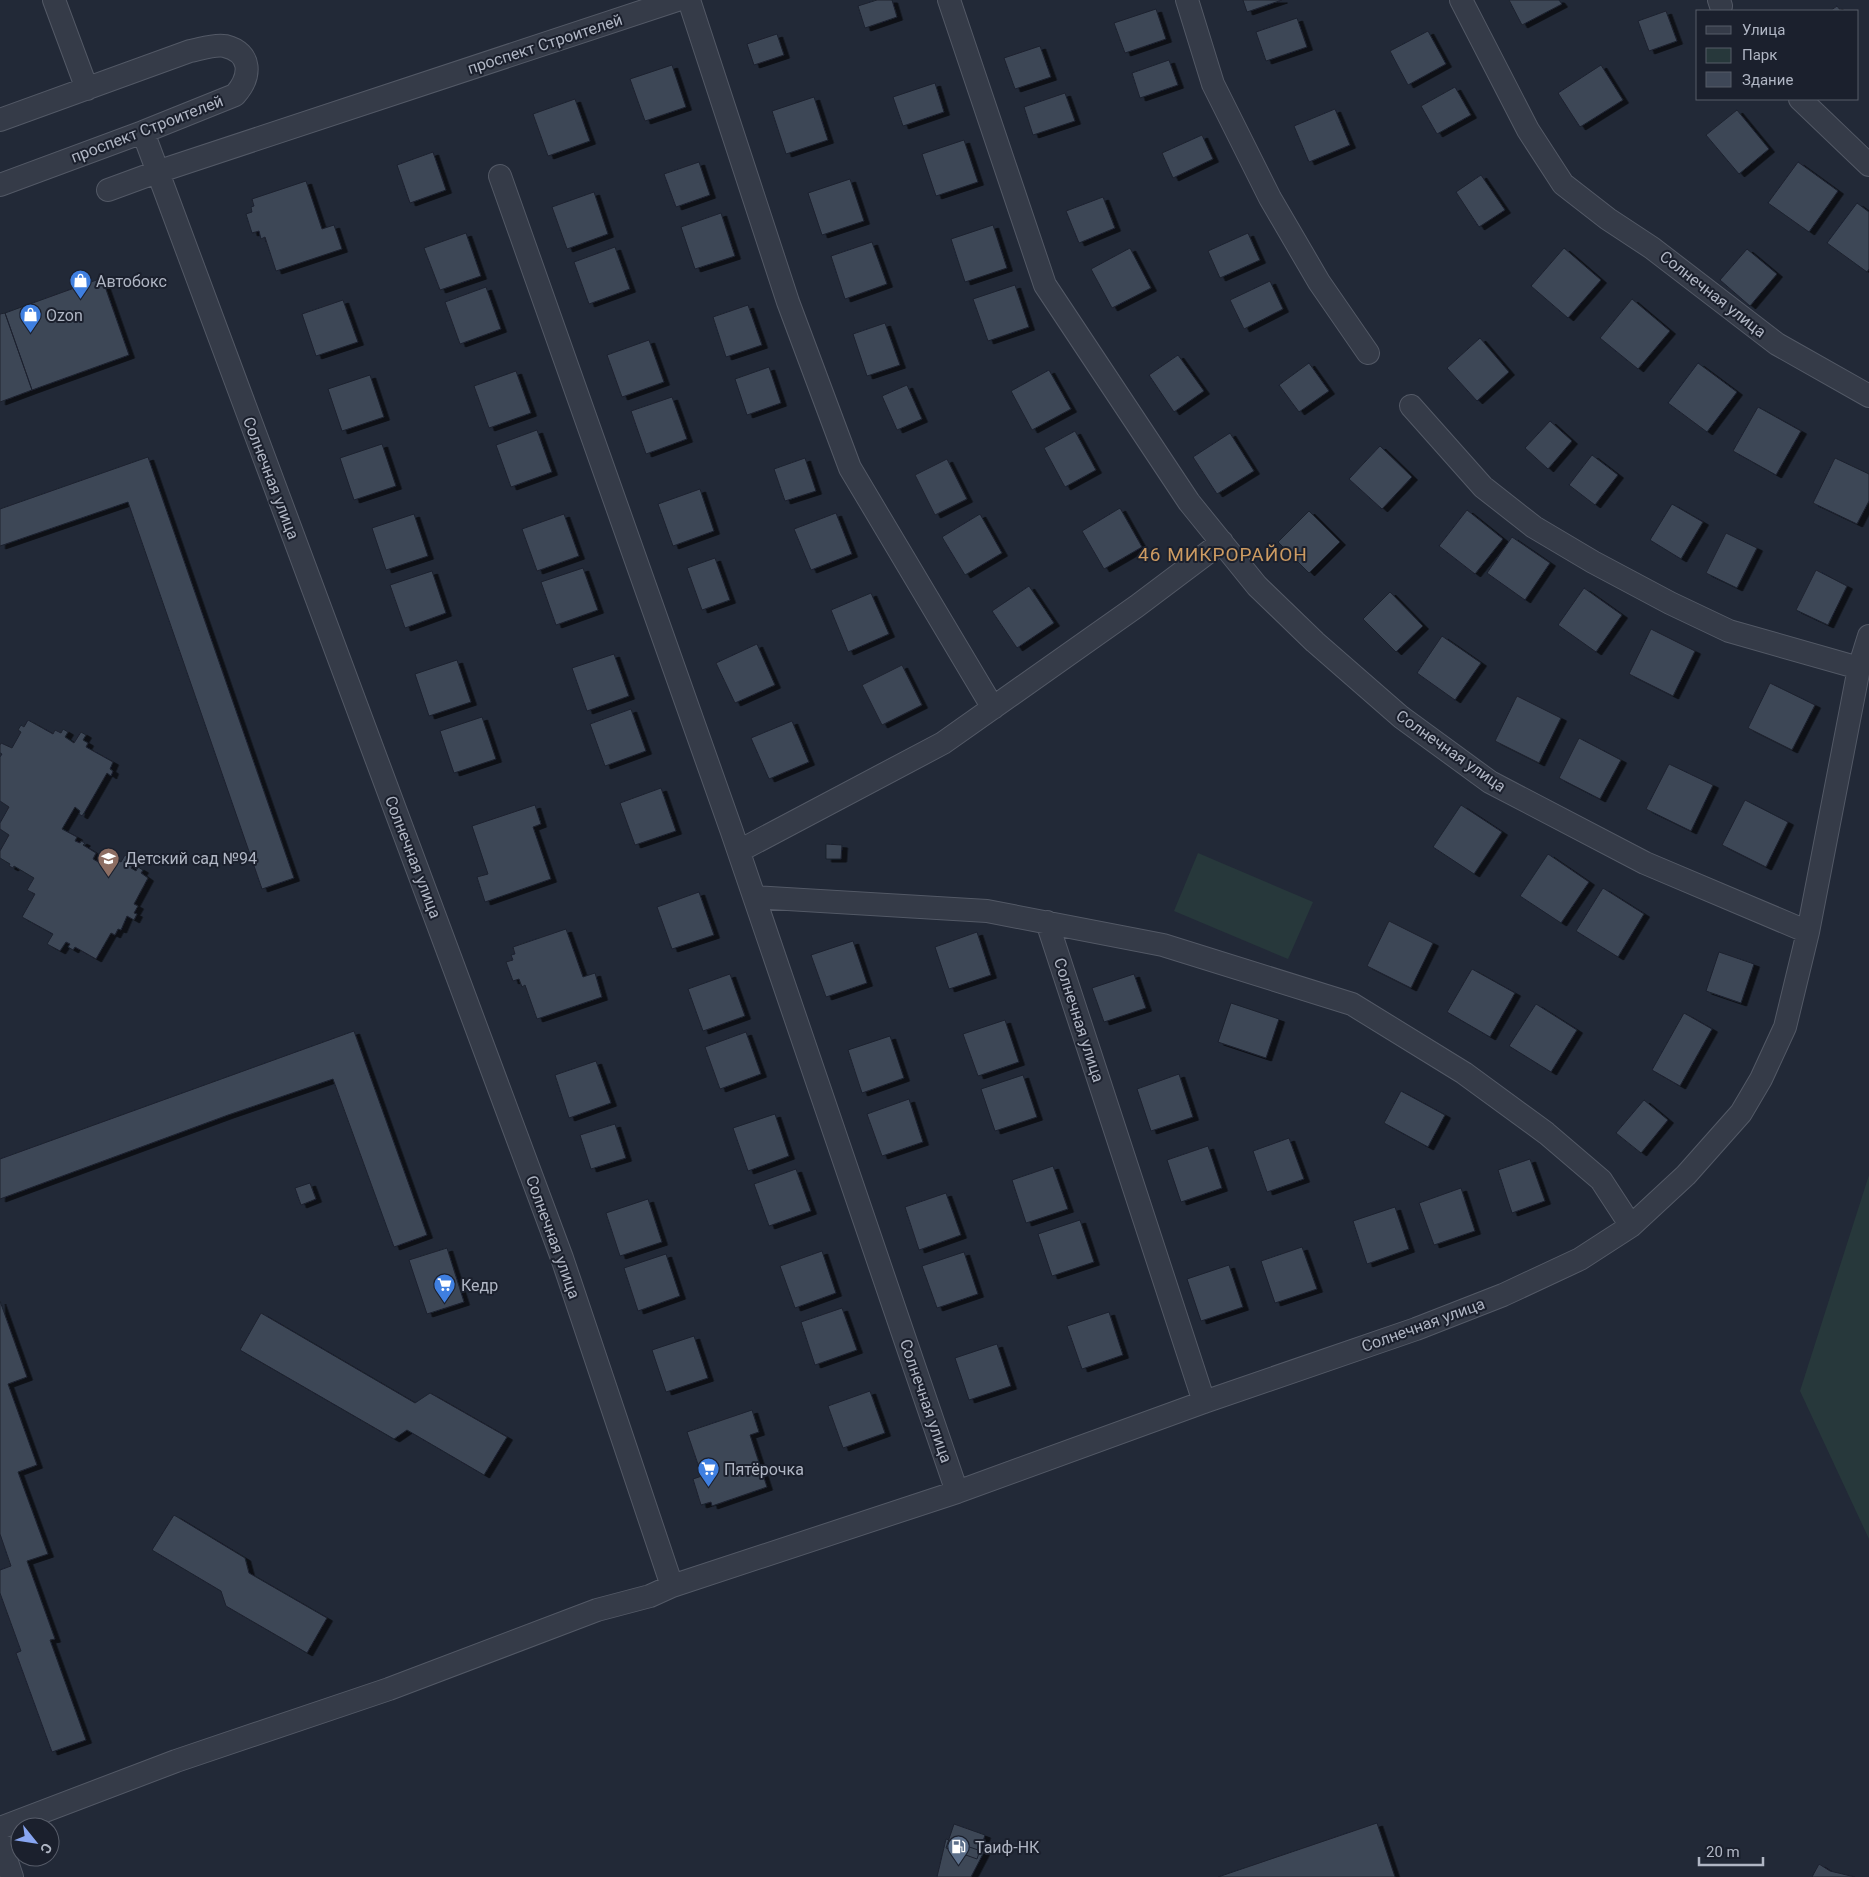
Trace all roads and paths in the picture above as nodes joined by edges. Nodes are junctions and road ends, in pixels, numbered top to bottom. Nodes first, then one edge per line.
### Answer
1 (54, 0) edge
2 (677, 0) edge
3 (689, 0) edge
4 (949, 0) edge
5 (1187, 0) edge
6 (1461, 0) edge
7 (87, 89) junction
8 (1801, 100) edge
9 (0, 120) edge
10 (143, 132) junction
11 (1869, 165) edge
12 (157, 172) junction
13 (500, 176) dead end
14 (0, 185) edge
15 (108, 190) dead end
16 (1368, 353) dead end
17 (1869, 396) edge
18 (1411, 406) dead end
19 (1222, 542) junction
20 (1869, 636) edge
21 (1860, 668) junction
22 (994, 708) junction
23 (739, 851) junction
24 (754, 896) junction
25 (1047, 922) junction
26 (1808, 932) junction
27 (1631, 1226) junction
28 (1204, 1402) junction
29 (957, 1492) junction
30 (672, 1586) junction
31 (0, 1828) edge
32 (0, 1841) edge
33 (12, 1877) edge

1 - 7 street
2 - 12 street, проспект Строителей
3 - 22 street
4 - 19 street, Солнечная улица
5 - 16 street
6 - 17 street, Солнечная улица
7 - 9 street, проспект Строителей
7 - 10 street, проспект Строителей
8 - 11 street
10 - 12 street, Солнечная улица
10 - 14 street, проспект Строителей
12 - 15 street, проспект Строителей
12 - 30 street, Солнечная улица
13 - 23 street, Солнечная улица
18 - 21 street
19 - 22 street
19 - 26 street, Солнечная улица
20 - 21 street, Солнечная улица
21 - 26 street, Солнечная улица
22 - 23 street
23 - 24 street, Солнечная улица
24 - 25 street
24 - 29 street, Солнечная улица
25 - 27 street
25 - 28 street, Солнечная улица
26 - 27 street, Солнечная улица
27 - 28 street, Солнечная улица
28 - 29 street, Солнечная улица
29 - 30 street, Солнечная улица
30 - 31 street, Солнечная улица
32 - 33 street

